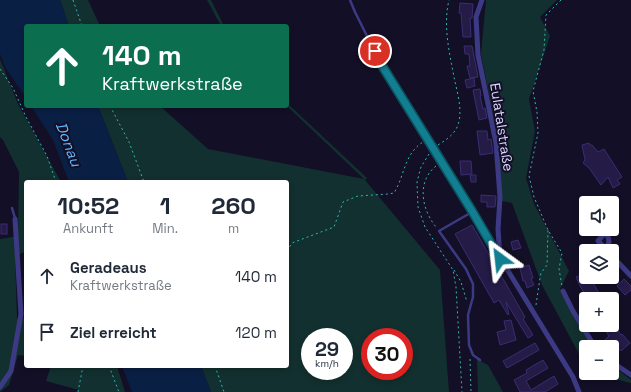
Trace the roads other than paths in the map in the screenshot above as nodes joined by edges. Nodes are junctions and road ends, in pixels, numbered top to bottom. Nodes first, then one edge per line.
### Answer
1 (350, 0) edge
2 (482, 0) edge
3 (433, 148) joint
4 (12, 208) dead end
5 (472, 211) junction
6 (15, 219) joint
7 (500, 259) junction
8 (619, 263) edge
9 (631, 276) edge
10 (563, 290) road end
11 (591, 340) edge
12 (480, 360) dead end
13 (619, 367) edge
14 (631, 375) edge
15 (0, 387) edge
16 (579, 392) edge

1 - 3 lane
2 - 7 street, Eulatalstraße
3 - 5 street, Eulatalstraße
4 - 6 lane
5 - 7 street, Eulatalstraße
5 - 12 lane
6 - 15 street
7 - 16 street, Eulatalstraße
8 - 9 street
10 - 11 street
13 - 14 street

